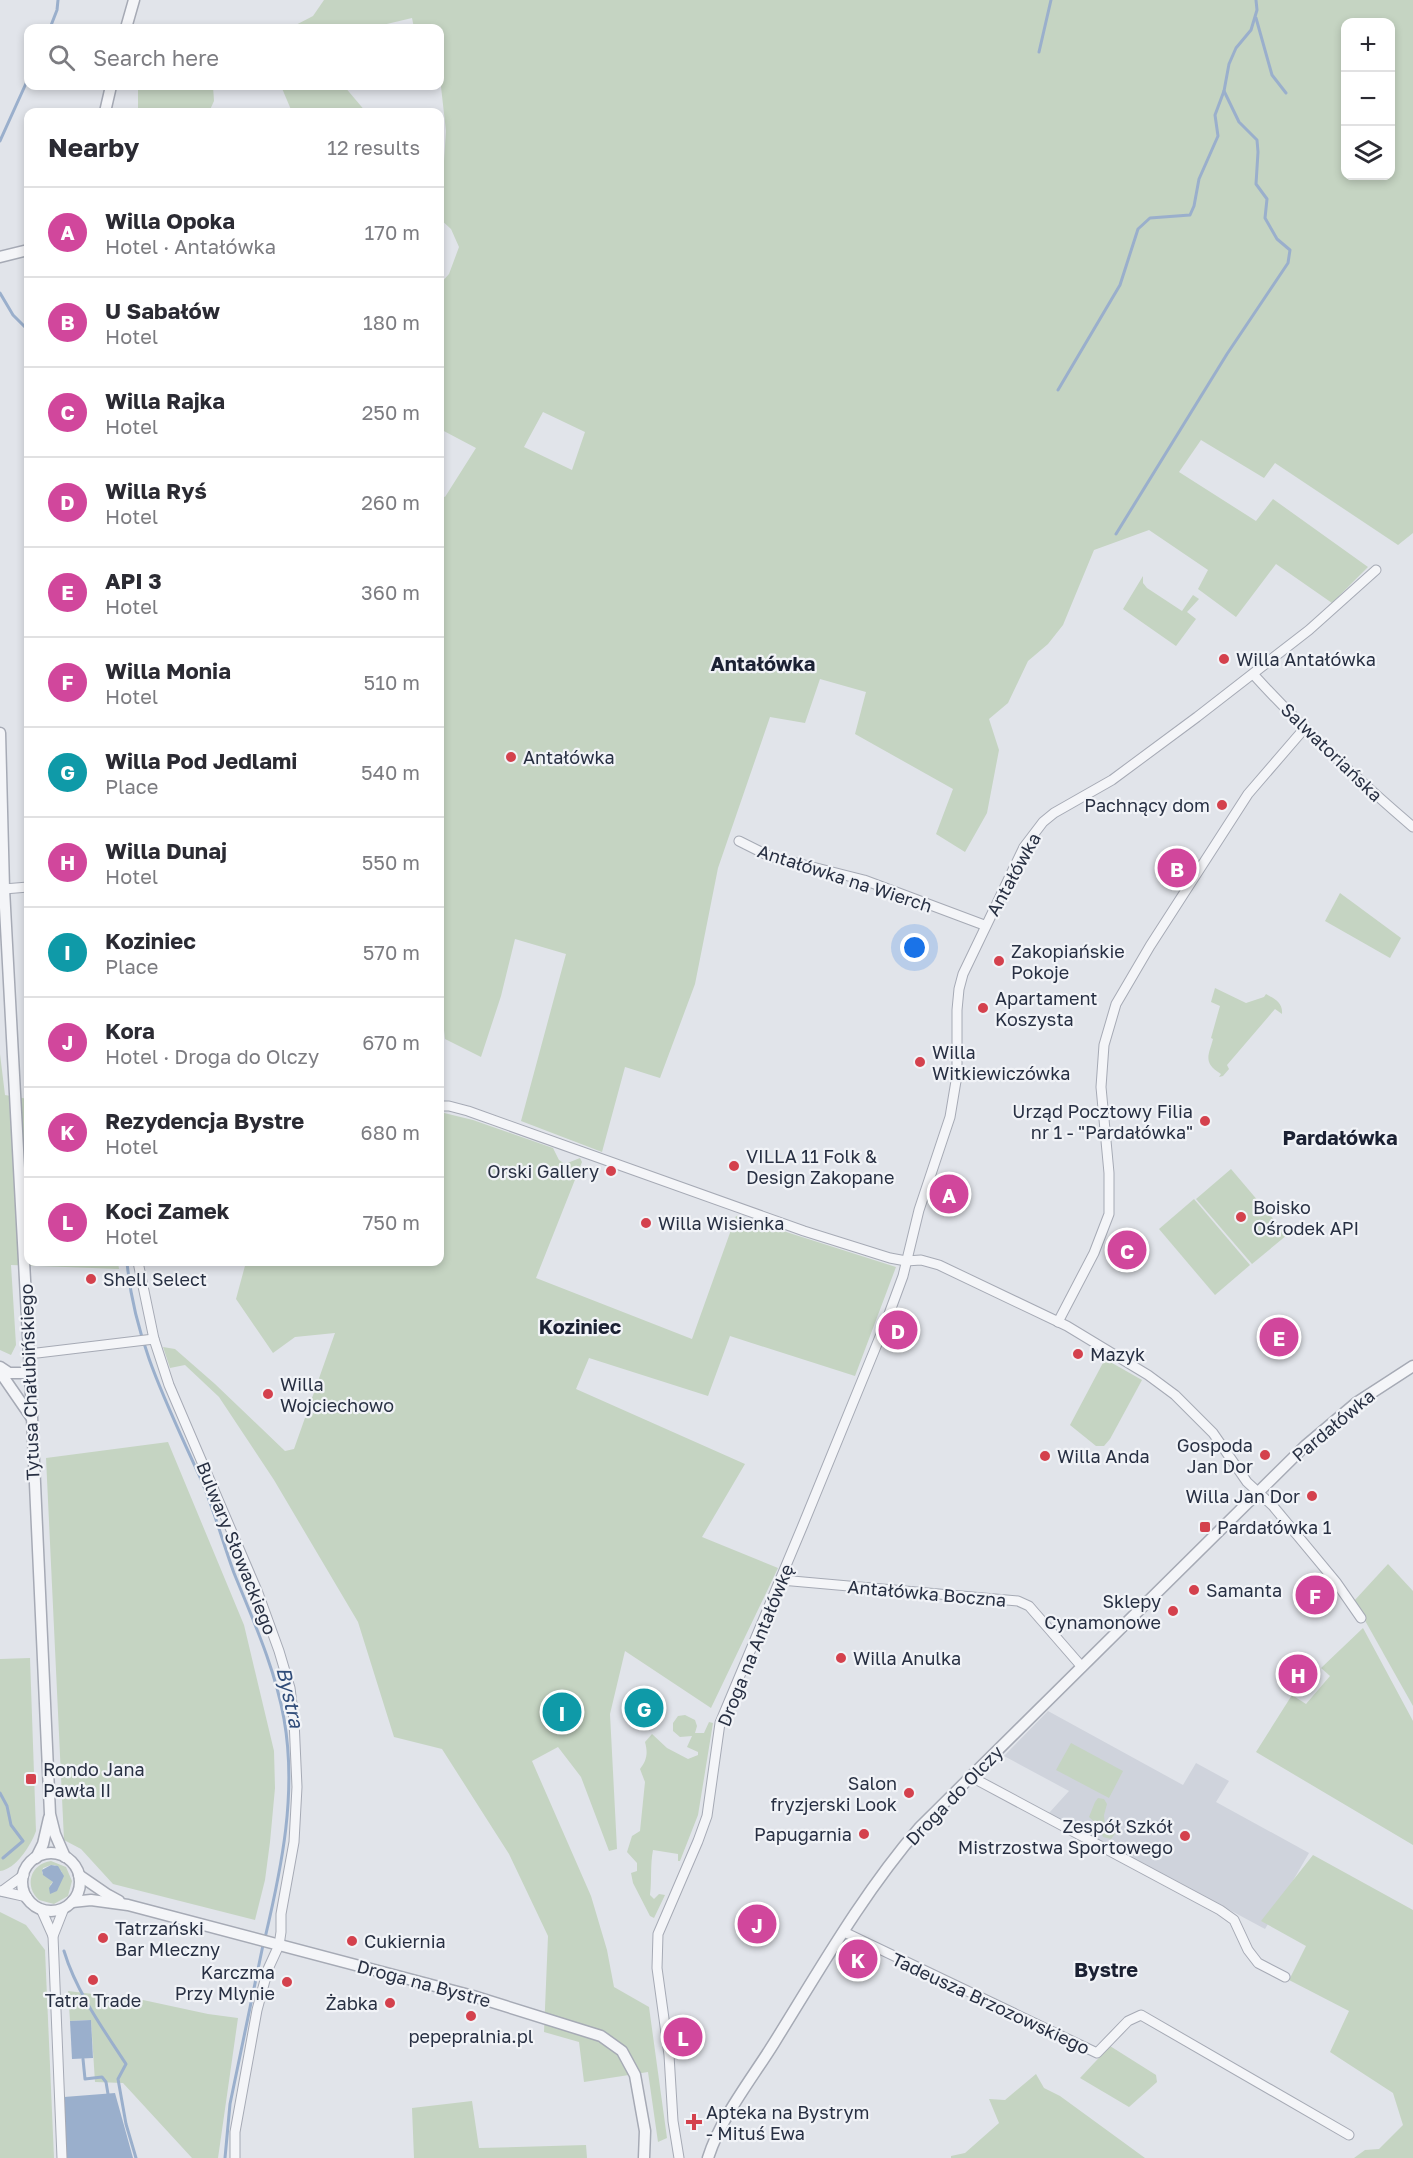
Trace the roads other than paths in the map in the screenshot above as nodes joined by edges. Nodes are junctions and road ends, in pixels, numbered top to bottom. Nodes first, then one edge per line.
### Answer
1 (134, 0) edge
2 (127, 24) edge
3 (110, 90) edge
4 (106, 108) edge
5 (24, 251) edge
6 (1, 257) edge
7 (1376, 570) dead end
8 (1253, 674) junction
9 (1304, 729) junction
10 (0, 733) edge
11 (1413, 827) edge
12 (739, 842) dead end
13 (24, 887) edge
14 (4, 889) junction
15 (984, 926) junction
16 (444, 1106) edge
17 (24, 1261) edge
18 (906, 1261) junction
19 (24, 1266) edge
20 (139, 1266) edge
21 (1058, 1322) junction
22 (152, 1339) junction
23 (29, 1354) junction
24 (1413, 1366) edge
25 (1, 1373) edge
26 (30, 1373) junction
27 (31, 1418) junction
28 (1259, 1492) junction
29 (781, 1580) junction
30 (1361, 1618) dead end
31 (1082, 1667) junction
32 (972, 1775) junction
33 (50, 1814) junction
34 (65, 1857) junction
35 (36, 1858) junction
36 (24, 1875) junction
37 (79, 1875) junction
38 (1, 1891) edge
39 (27, 1898) junction
40 (68, 1905) junction
41 (128, 1905) junction
42 (41, 1909) junction
43 (844, 1932) junction
44 (53, 1936) junction
45 (276, 1944) junction
46 (1285, 1977) dead end
47 (1348, 2134) dead end
48 (645, 2142) junction
49 (676, 2146) junction
50 (710, 2153) edge
51 (63, 2158) edge
52 (235, 2158) edge
53 (644, 2158) edge
54 (653, 2158) edge
55 (673, 2158) edge
56 (679, 2158) edge
57 (702, 2158) edge

1 - 2 street
3 - 4 street
5 - 6 street
7 - 8 street, Antałówka
8 - 9 street, Salwatoriańska
8 - 15 street, Antałówka
9 - 11 street, Salwatoriańska
9 - 21 street
10 - 14 street, Tytusa Chałubińskiego
12 - 15 street, Antałówka na Wierch
13 - 14 street
14 - 17 street, Tytusa Chałubińskiego
15 - 18 street, Antałówka
16 - 18 street
18 - 21 street
18 - 29 street, Droga na Antałówkę
19 - 23 street, Tytusa Chałubińskiego
20 - 22 street, Bulwary Słowackiego
21 - 28 street
22 - 23 street
22 - 45 street, Bulwary Słowackiego
23 - 26 street, Tytusa Chałubińskiego
24 - 28 street, Pardałówka
25 - 26 street
25 - 27 street
26 - 27 street, Tytusa Chałubińskiego
27 - 33 street, Tytusa Chałubińskiego
28 - 30 street
28 - 31 street, Droga do Olczy
29 - 31 street, Antałówka Boczna
29 - 49 street, Droga na Antałówkę
31 - 32 street, Droga do Olczy
32 - 43 street, Droga do Olczy
32 - 46 street
33 - 34 street, Tytusa Chałubińskiego
33 - 35 street, Tytusa Chałubińskiego
34 - 35 street
34 - 37 street
35 - 36 street
36 - 38 street
36 - 39 street
37 - 40 street
37 - 41 street, Droga na Bystre
38 - 39 street
39 - 42 street
40 - 41 street, Droga na Bystre
40 - 42 street
40 - 44 street
41 - 45 street, Droga na Bystre
42 - 44 street
43 - 47 street, Tadeusza Brzozowskiego
43 - 50 street, Droga do Olczy
44 - 51 street
45 - 48 street, Droga na Bystre
45 - 52 street, Bulwary Słowackiego
48 - 53 street, Droga na Bystre
48 - 54 street, Droga na Bystre
49 - 55 street, Droga na Antałówkę
49 - 56 street, Droga na Antałówkę
50 - 57 street, Droga do Olczy

